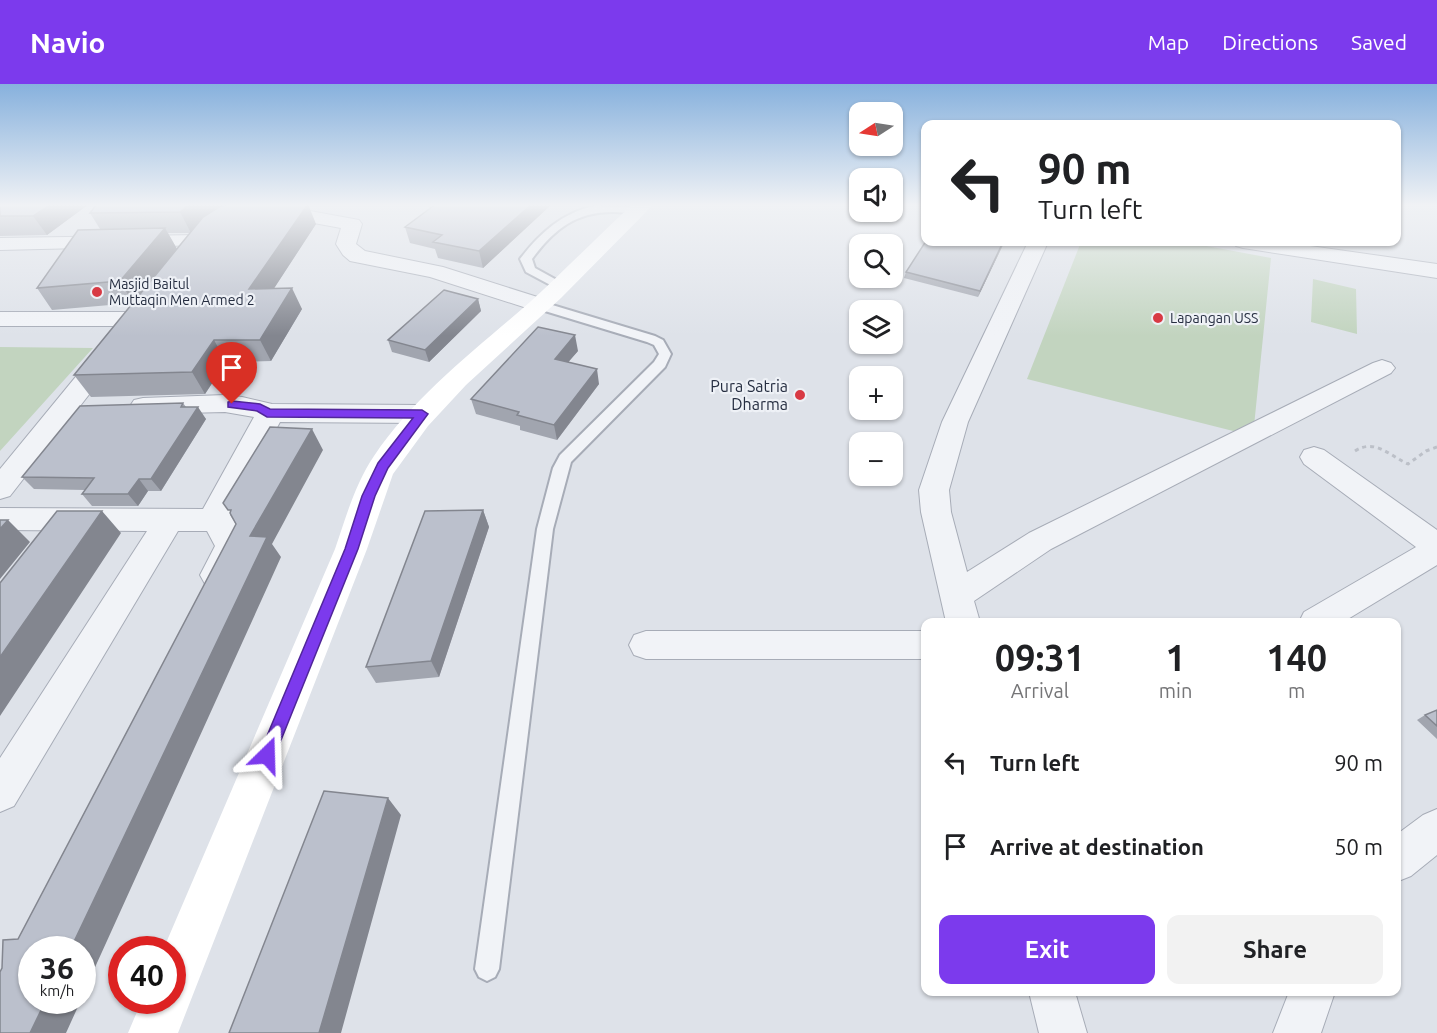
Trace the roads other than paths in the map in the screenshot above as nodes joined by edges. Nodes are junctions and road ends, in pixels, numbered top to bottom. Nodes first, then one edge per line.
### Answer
1 (193, 248) edge
2 (348, 248) edge
3 (534, 248) edge
4 (599, 248) edge
5 (1035, 248) edge
6 (1285, 248) edge
7 (180, 266) edge
8 (1437, 271) edge
9 (550, 296) junction
10 (0, 319) edge
11 (1382, 368) dead end
12 (62, 408) junction
13 (267, 413) junction
14 (422, 414) junction
15 (1325, 465) road end
16 (0, 489) edge
17 (0, 519) edge
18 (68, 519) junction
19 (212, 520) junction
20 (169, 521) junction
21 (47, 545) edge
22 (1437, 548) edge
23 (200, 606) edge
24 (959, 609) edge
25 (1323, 618) edge
26 (646, 645) dead end
27 (921, 645) edge
28 (0, 793) edge
29 (1437, 829) edge
30 (1401, 857) edge
31 (186, 952) edge
32 (487, 969) dead end
33 (1053, 996) edge
34 (1311, 996) edge
35 (161, 1014) edge
36 (153, 1033) edge
37 (1062, 1033) edge
38 (1297, 1033) edge

1 - 7 street
2 - 9 street
3 - 9 lane
4 - 9 street
5 - 24 street
6 - 8 street
9 - 14 street
9 - 32 lane
10 - 12 street
11 - 24 street
12 - 13 street
12 - 16 street
13 - 14 street
13 - 19 street
14 - 31 street
15 - 22 street
17 - 18 street
18 - 20 street
18 - 21 street
19 - 20 street
19 - 23 street
20 - 28 street
22 - 25 street
26 - 27 street
29 - 30 street
33 - 37 street
34 - 38 street
35 - 36 street

